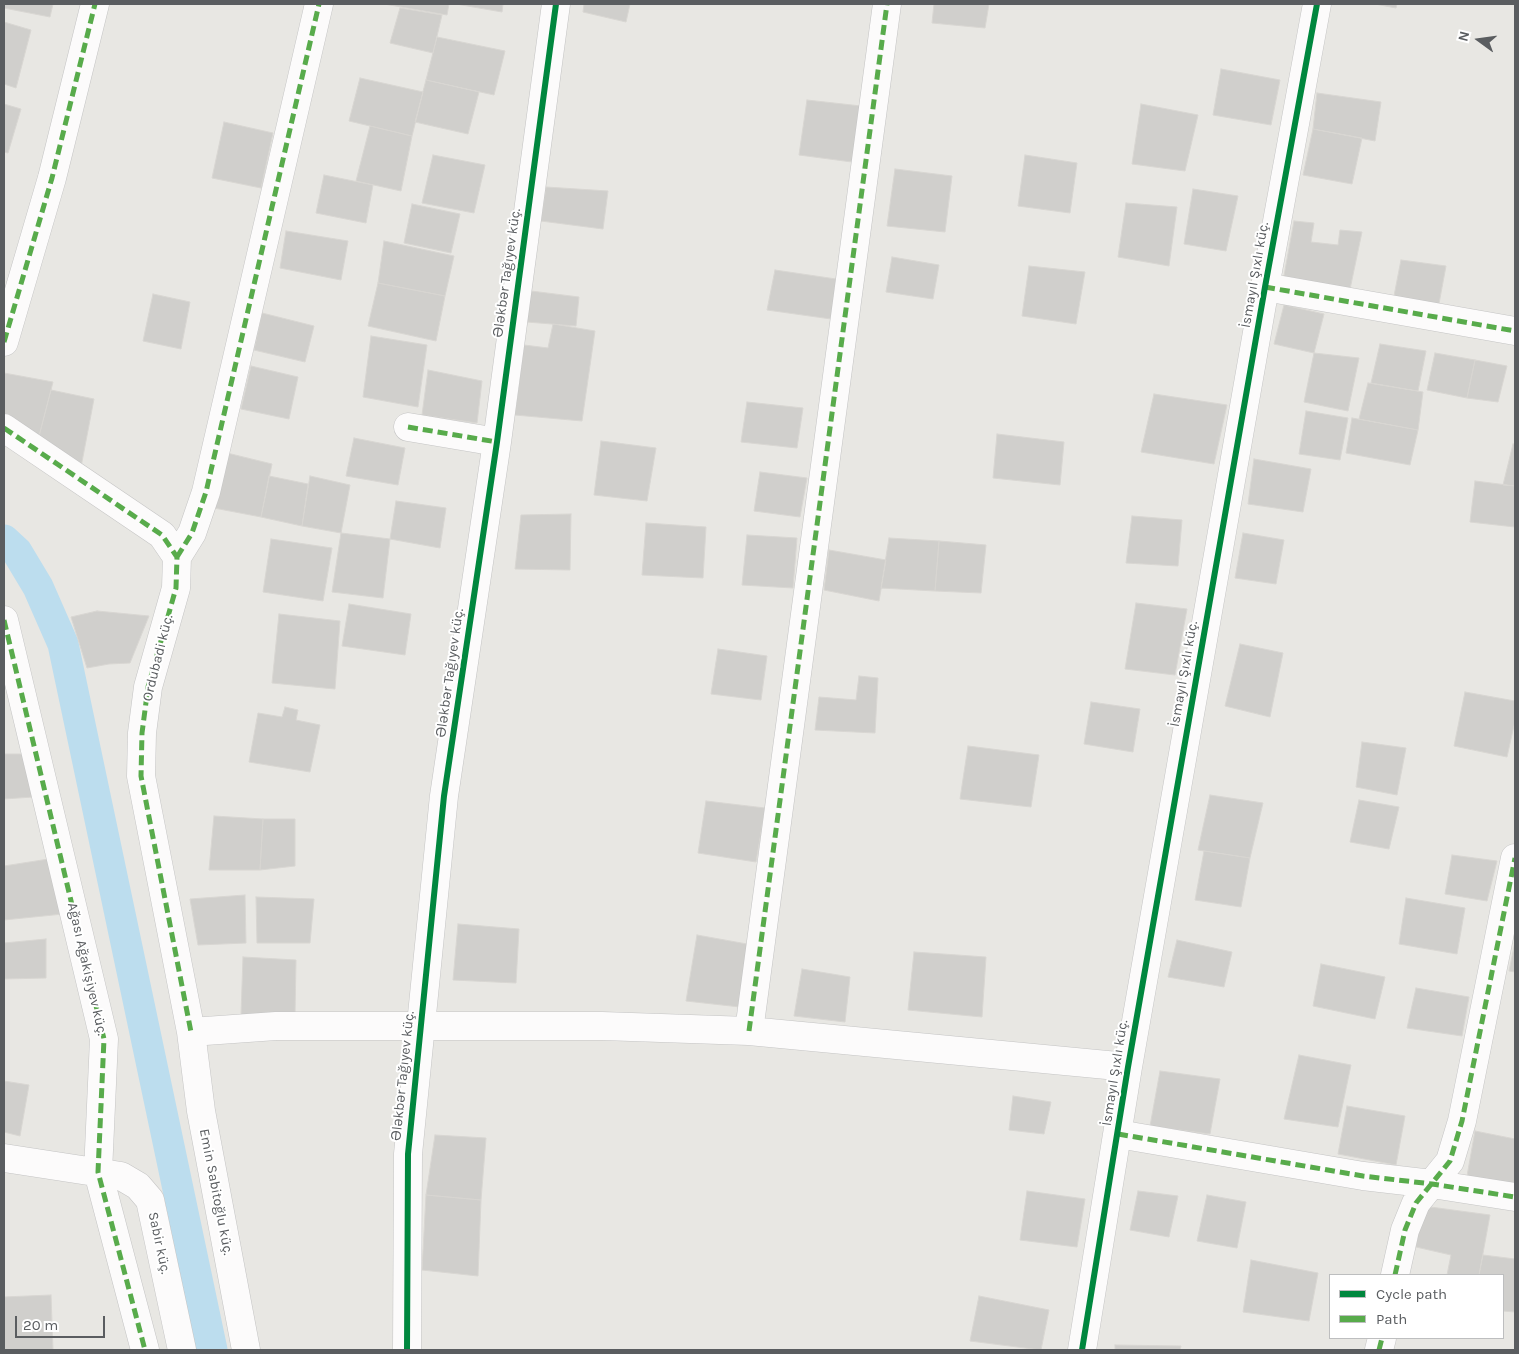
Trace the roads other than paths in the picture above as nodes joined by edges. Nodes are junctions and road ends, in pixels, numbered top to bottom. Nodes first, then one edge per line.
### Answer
1 (95, 4) edge
2 (319, 4) edge
3 (556, 4) edge
4 (887, 4) edge
5 (1317, 4) edge
6 (1265, 287) junction
7 (1515, 331) edge
8 (4, 342) edge
9 (408, 427) dead end
10 (4, 428) edge
11 (497, 442) junction
12 (177, 557) junction
13 (4, 620) edge
14 (1515, 858) edge
15 (420, 1026) junction
16 (749, 1031) junction
17 (191, 1032) junction
18 (1128, 1067) junction
19 (1118, 1134) junction
20 (4, 1158) edge
21 (98, 1172) junction
22 (1432, 1184) junction
23 (1515, 1197) edge
24 (1395, 1274) edge
25 (145, 1350) edge
26 (182, 1350) edge
27 (246, 1350) edge
28 (408, 1350) edge
29 (1082, 1350) edge

1 - 8 street
2 - 12 street
3 - 11 street, Ələkbər Tağıyev küç.
4 - 16 street
5 - 6 street, İsmayıl Şıxlı küç.
6 - 7 street
6 - 18 street, İsmayıl Şıxlı küç.
9 - 11 street
10 - 12 street
11 - 15 street, Ələkbər Tağıyev küç.
12 - 17 street, Ordubadi küç.
13 - 21 street, Ağası Ağakişiyev küç.
14 - 22 street
15 - 16 street
15 - 17 street
15 - 28 street, Ələkbər Tağıyev küç.
16 - 18 street
17 - 27 street, Emin Sabitoğlu küç.
18 - 19 street, İsmayıl Şıxlı küç.
19 - 22 street
19 - 29 street, İsmayıl Şıxlı küç.
20 - 21 street, Sabir küç.
21 - 25 street, Ağası Ağakişiyev küç.
21 - 26 street, Sabir küç.
22 - 23 street
22 - 24 street

